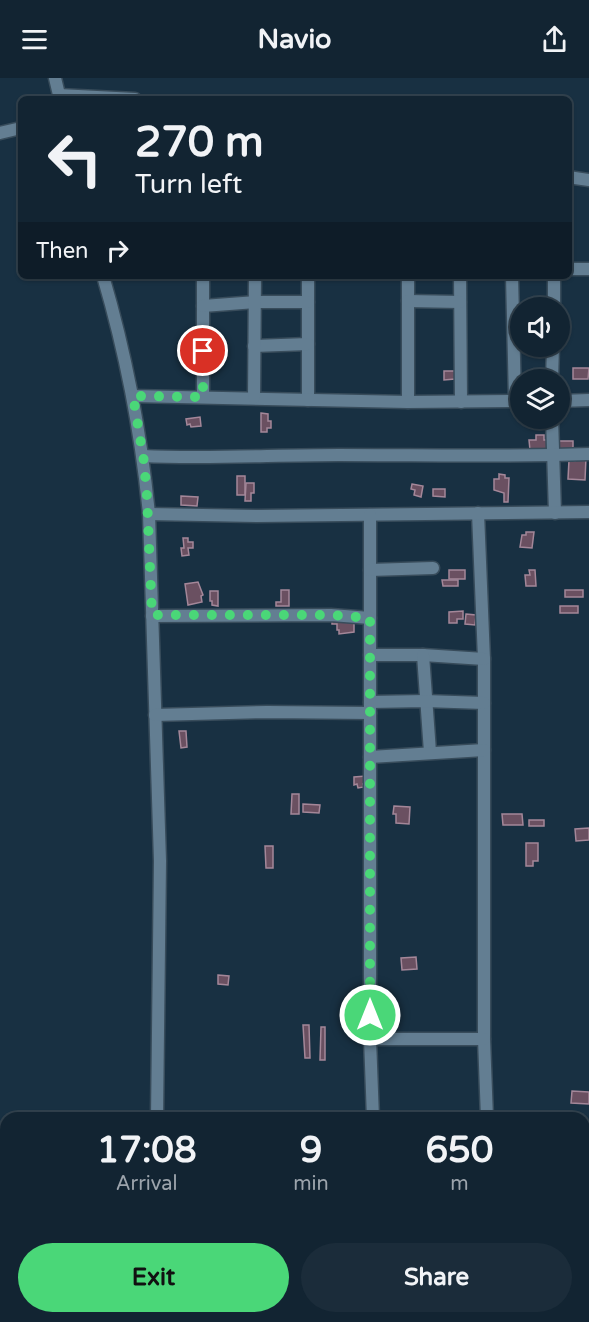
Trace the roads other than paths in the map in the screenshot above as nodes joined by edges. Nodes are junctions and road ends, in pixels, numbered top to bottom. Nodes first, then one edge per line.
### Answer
1 (55, 78) edge
2 (60, 96) edge
3 (18, 129) edge
4 (0, 133) edge
5 (572, 178) edge
6 (589, 180) edge
7 (572, 269) edge
8 (589, 269) edge
9 (104, 279) edge
10 (202, 279) edge
11 (255, 279) edge
12 (308, 279) edge
13 (408, 279) edge
14 (460, 279) edge
15 (512, 279) edge
16 (554, 279) edge
17 (554, 297) edge
18 (408, 301) junction
19 (308, 302) junction
20 (460, 302) junction
21 (255, 303) junction
22 (203, 306) junction
23 (308, 344) junction
24 (255, 346) junction
25 (516, 369) edge
26 (133, 396) junction
27 (203, 397) junction
28 (254, 398) junction
29 (308, 400) junction
30 (589, 400) edge
31 (510, 401) edge
32 (570, 401) edge
33 (408, 402) junction
34 (461, 402) junction
35 (552, 429) edge
36 (589, 454) edge
37 (552, 455) junction
38 (143, 456) junction
39 (589, 512) edge
40 (478, 513) junction
41 (555, 513) junction
42 (149, 514) junction
43 (370, 515) junction
44 (433, 568) dead end
45 (370, 570) junction
46 (152, 615) junction
47 (370, 618) junction
48 (370, 655) junction
49 (423, 655) junction
50 (484, 659) junction
51 (425, 700) junction
52 (484, 703) junction
53 (370, 708) junction
54 (155, 716) junction
55 (484, 750) junction
56 (430, 752) junction
57 (370, 757) junction
58 (370, 1039) junction
59 (484, 1039) junction
60 (157, 1112) edge
61 (373, 1112) edge
62 (487, 1112) edge

1 - 2 street
3 - 4 street
5 - 6 street
7 - 8 street
9 - 26 street
10 - 22 street
11 - 21 street
12 - 19 street
13 - 18 street
14 - 20 street
15 - 25 street
16 - 17 street
18 - 20 street
18 - 33 street
19 - 21 street
19 - 23 street
20 - 34 street
21 - 22 street
21 - 24 street
22 - 27 street
23 - 24 street
23 - 29 street
24 - 28 street
26 - 27 street
26 - 38 street
27 - 28 street
28 - 29 street
29 - 33 street
30 - 32 street
31 - 34 street
33 - 34 street
35 - 37 street
36 - 37 street
37 - 38 street
37 - 41 street
38 - 42 street
39 - 41 street
40 - 41 street
40 - 43 street
40 - 50 street
42 - 43 street
42 - 46 street
43 - 45 street
44 - 45 street
45 - 47 street
46 - 47 street
46 - 54 street
47 - 48 street
48 - 49 street
48 - 53 street
49 - 50 street
49 - 51 street
50 - 52 street
51 - 52 street
51 - 53 street
51 - 56 street
52 - 55 street
53 - 54 street
53 - 57 street
54 - 60 street
55 - 56 street
55 - 59 street
56 - 57 street
57 - 58 street
58 - 59 street
58 - 61 street
59 - 62 street

